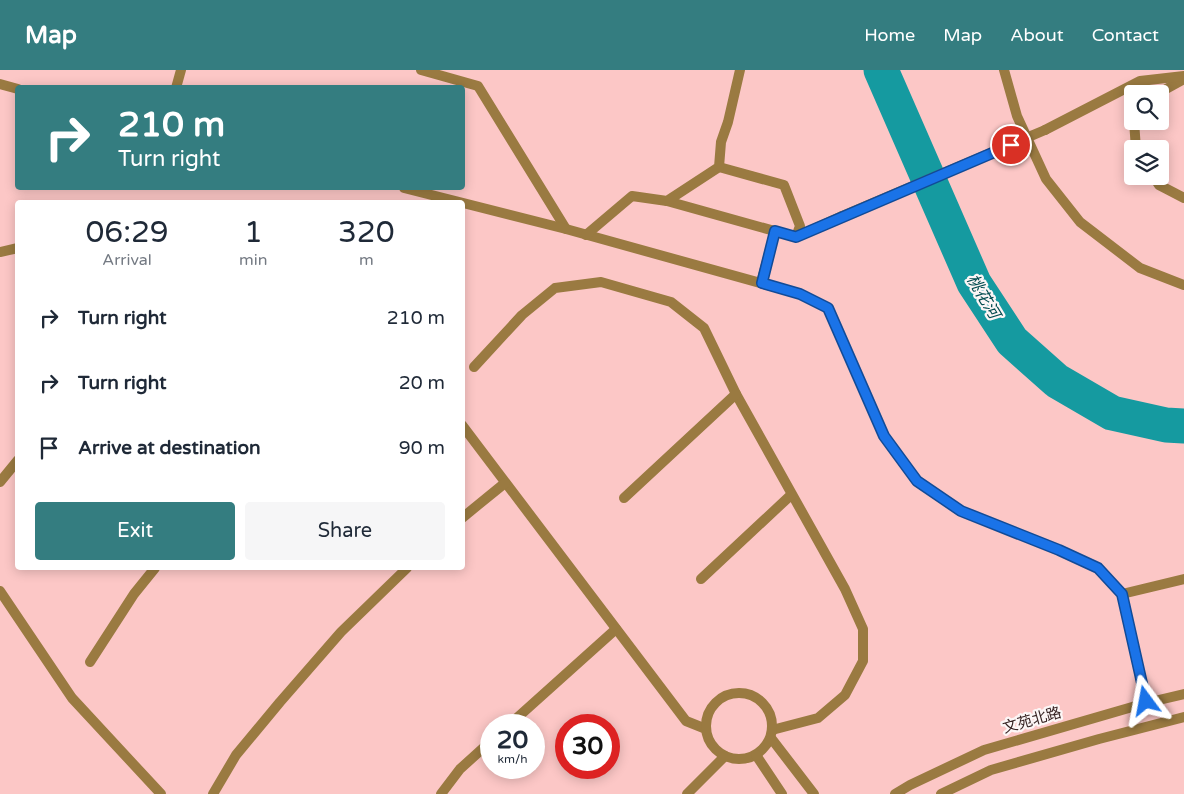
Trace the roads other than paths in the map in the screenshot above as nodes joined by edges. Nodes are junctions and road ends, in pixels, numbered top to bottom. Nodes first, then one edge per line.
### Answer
1 (181, 70) edge
2 (421, 70) edge
3 (740, 70) edge
4 (1004, 70) edge
5 (453, 74) edge
6 (1184, 77) edge
7 (0, 84) edge
8 (177, 85) edge
9 (1169, 86) edge
10 (15, 88) edge
11 (719, 167) junction
12 (1159, 185) edge
13 (412, 190) edge
14 (1184, 198) edge
15 (451, 200) edge
16 (667, 201) junction
17 (465, 203) edge
18 (566, 229) junction
19 (775, 231) junction
20 (586, 235) junction
21 (796, 237) junction
22 (15, 249) edge
23 (0, 252) edge
24 (762, 283) junction
25 (1184, 285) edge
26 (474, 367) dead end
27 (736, 394) junction
28 (465, 429) edge
29 (15, 464) edge
30 (0, 482) edge
31 (505, 483) junction
32 (792, 495) junction
33 (624, 498) dead end
34 (465, 516) edge
35 (153, 570) edge
36 (405, 570) edge
37 (701, 579) dead end
38 (1184, 579) edge
39 (0, 591) edge
40 (1122, 594) junction
41 (616, 629) junction
42 (90, 662) dead end
43 (1184, 694) edge
44 (1146, 703) junction
45 (521, 714) edge
46 (1184, 717) edge
47 (706, 729) junction
48 (771, 734) junction
49 (480, 751) edge
50 (756, 755) junction
51 (725, 756) junction
52 (161, 794) edge
53 (213, 794) edge
54 (441, 794) edge
55 (687, 794) edge
56 (782, 794) edge
57 (814, 794) edge
58 (895, 794) edge
59 (941, 794) edge

1 - 8 street
2 - 5 street
3 - 11 street
4 - 25 street
5 - 18 street
6 - 9 street
6 - 21 street, bridge
7 - 10 street
11 - 16 street
11 - 21 street
12 - 14 street
13 - 15 street
16 - 19 street
16 - 20 street
17 - 18 street
18 - 20 street
19 - 21 street
19 - 24 street
20 - 24 street
22 - 23 street
24 - 40 street
26 - 27 street
27 - 32 street
27 - 33 street
28 - 31 street
29 - 30 street
31 - 34 street
31 - 41 street
32 - 37 street
32 - 48 street
35 - 42 street
36 - 53 street
38 - 40 street
39 - 52 street
40 - 44 street
41 - 45 street
41 - 47 street
43 - 44 street, 文苑北路
44 - 58 street, 文苑北路
46 - 59 street
47 - 48 street
47 - 51 street
48 - 50 street
48 - 57 street
49 - 54 street
50 - 51 street
50 - 56 street
51 - 55 street

